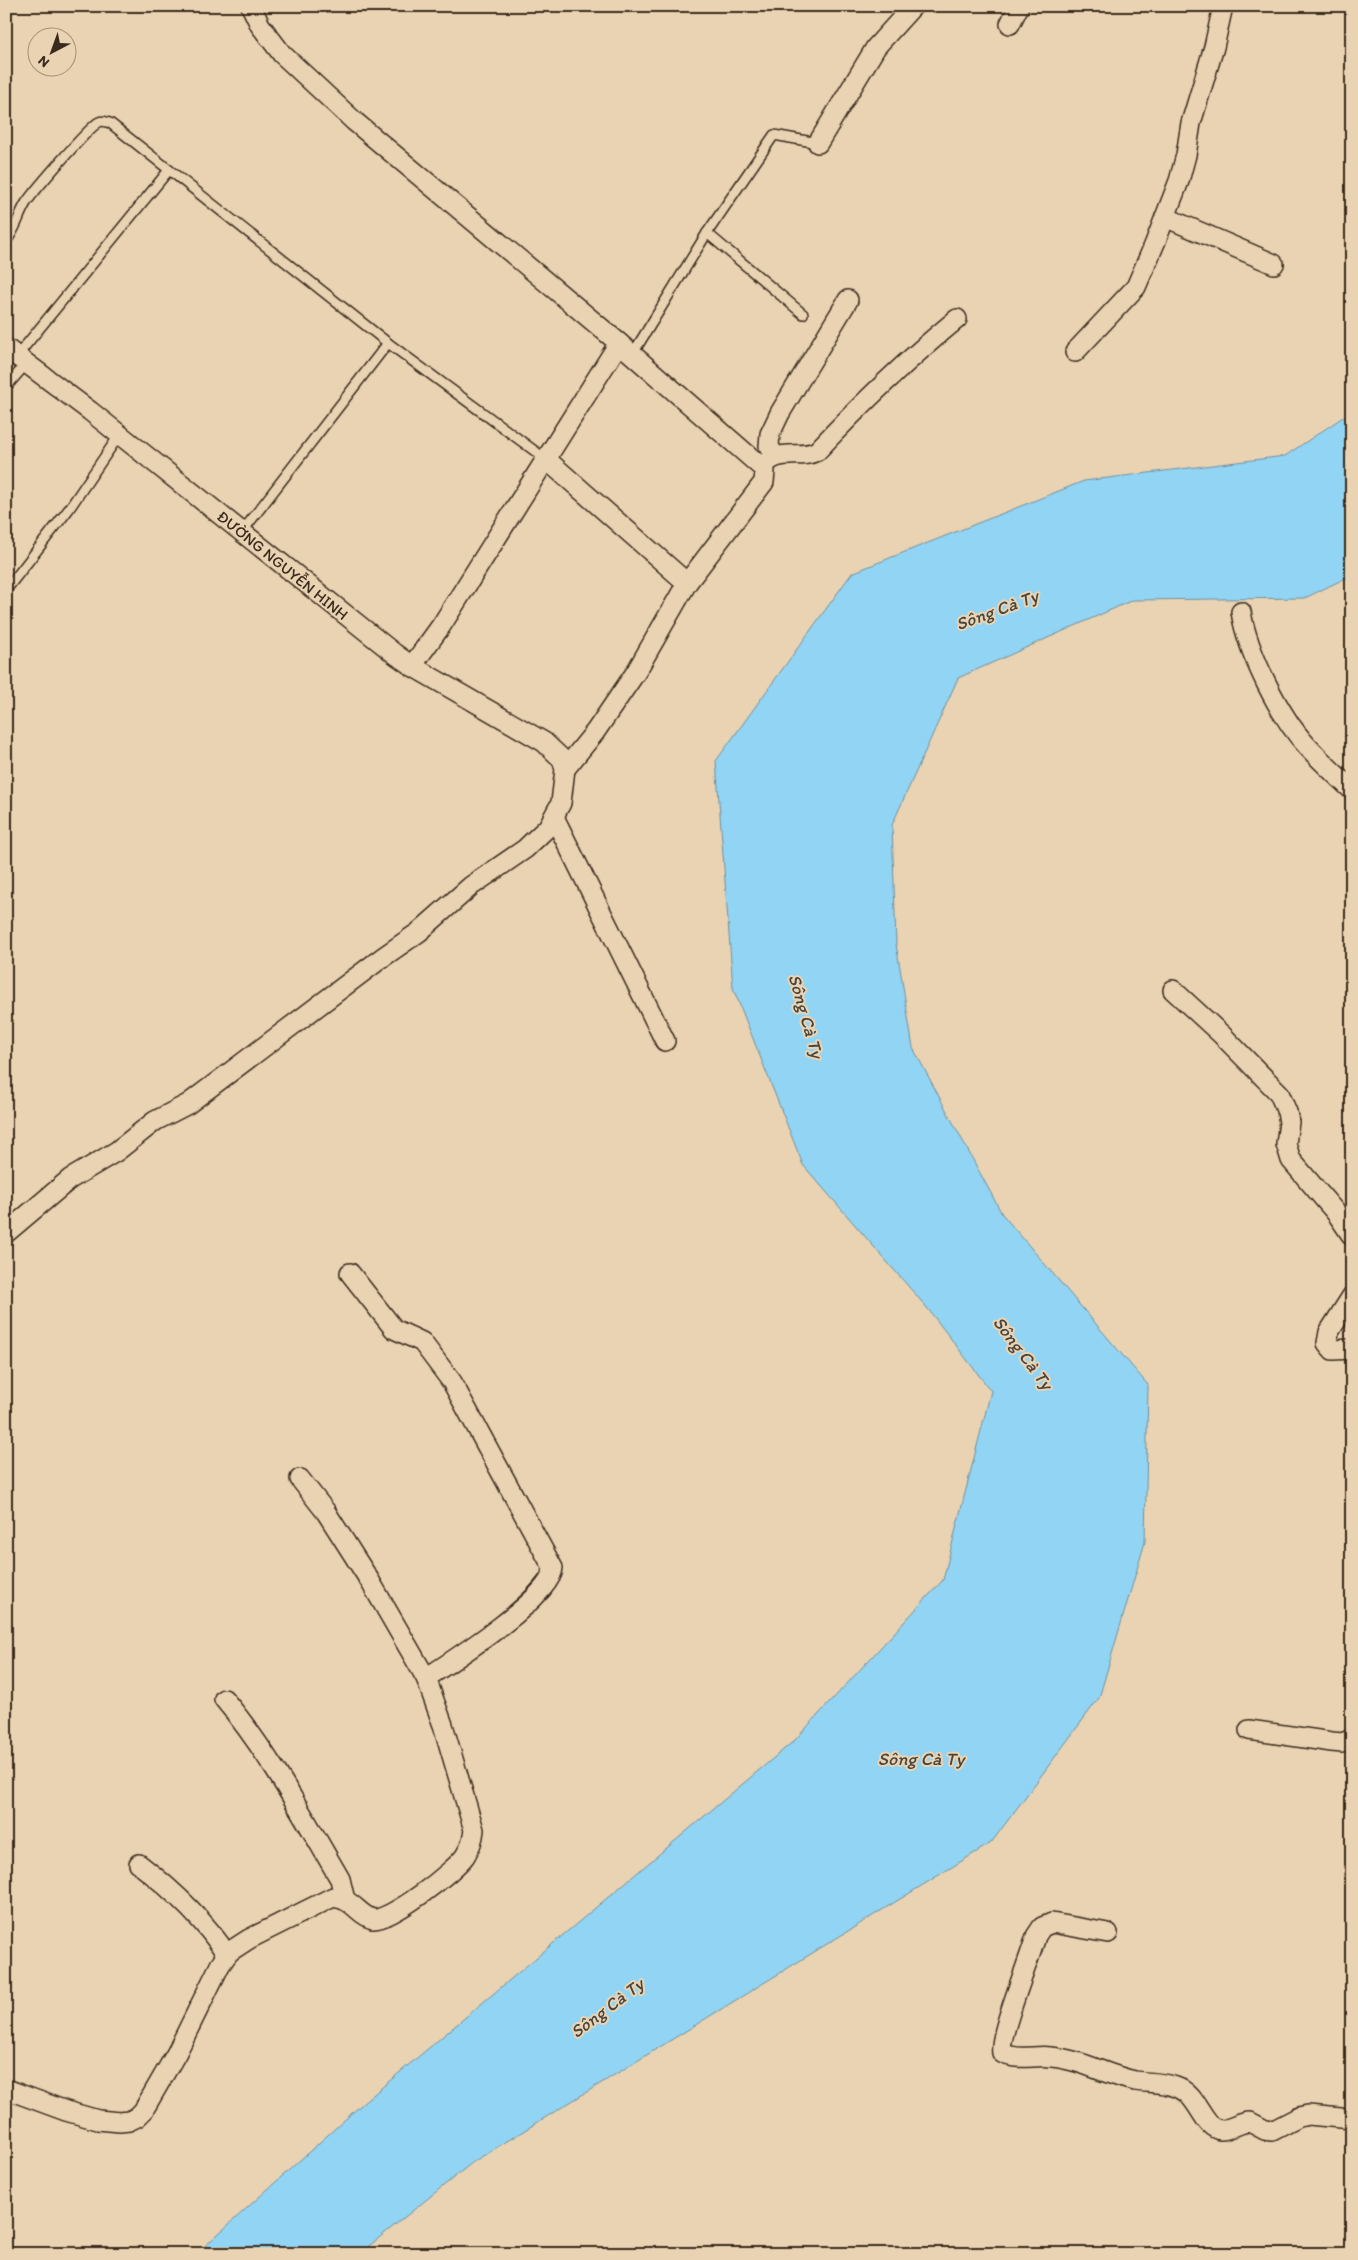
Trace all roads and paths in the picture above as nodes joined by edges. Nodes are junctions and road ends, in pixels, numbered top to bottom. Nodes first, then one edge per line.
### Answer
1 (251, 6) edge
2 (913, 6) edge
3 (1019, 6) edge
4 (1223, 6) edge
5 (1010, 24) dead end
6 (818, 143) joint
7 (169, 170) junction
8 (1165, 218) junction
9 (706, 233) junction
10 (6, 241) edge
11 (1274, 264) dead end
12 (848, 300) dead end
13 (803, 314) dead end
14 (957, 319) dead end
15 (388, 343) junction
16 (625, 349) junction
17 (1074, 352) dead end
18 (17, 356) edge
19 (6, 387) edge
20 (120, 434) junction
21 (547, 460) junction
22 (768, 462) junction
23 (242, 532) junction
24 (687, 583) junction
25 (6, 590) edge
26 (1241, 612) dead end
27 (412, 666) junction
28 (565, 769) junction
29 (1352, 790) edge
30 (554, 817) junction
31 (1173, 990) dead end
32 (664, 1041) dead end
33 (6, 1233) edge
34 (1352, 1236) edge
35 (350, 1273) dead end
36 (1352, 1296) edge
37 (1352, 1349) edge
38 (300, 1479) dead end
39 (426, 1678) junction
40 (224, 1699) dead end
41 (1249, 1730) dead end
42 (1352, 1739) edge
43 (139, 1864) dead end
44 (345, 1900) junction
45 (1108, 1933) dead end
46 (227, 1955) junction
47 (6, 2089) edge
48 (1352, 2119) edge

1 - 16 street
2 - 6 street
3 - 5 street
4 - 8 street
6 - 9 lane
7 - 10 lane
7 - 15 lane
7 - 18 lane
8 - 11 street
8 - 17 street
9 - 13 lane
9 - 16 lane
12 - 22 street
14 - 22 street
15 - 21 lane
15 - 23 lane
16 - 21 street
16 - 22 street
18 - 19 lane
18 - 20 street, ĐƯỜNG NGUYỄN HINH
20 - 23 street, ĐƯỜNG NGUYỄN HINH
20 - 25 lane
21 - 24 street
21 - 27 street
22 - 24 street
23 - 27 street, ĐƯỜNG NGUYỄN HINH
24 - 28 street
26 - 29 street
27 - 28 street, ĐƯỜNG NGUYỄN HINH
28 - 30 street
30 - 32 street
30 - 33 street
31 - 34 street
35 - 39 street
36 - 37 street
38 - 39 street
39 - 44 street
40 - 44 street
41 - 42 street
43 - 46 street
44 - 46 street
45 - 48 street
46 - 47 street

